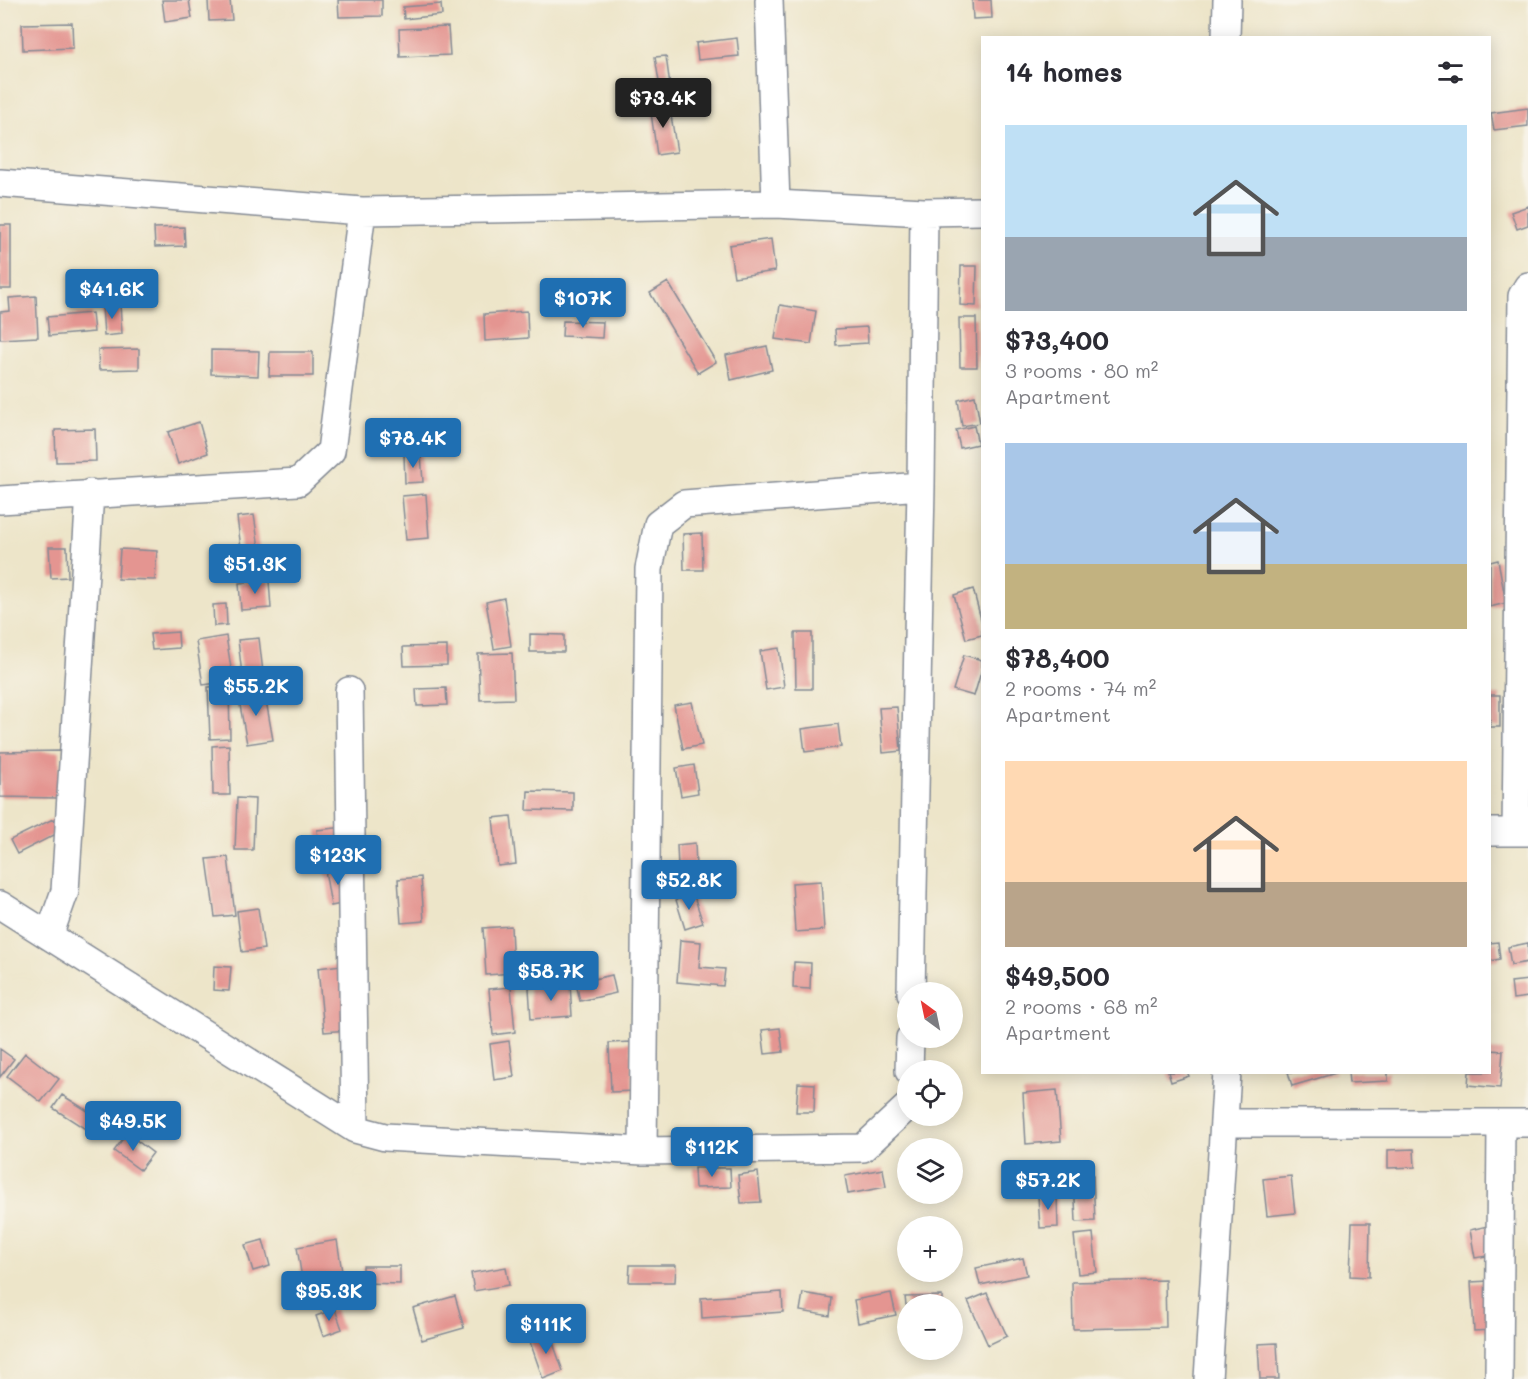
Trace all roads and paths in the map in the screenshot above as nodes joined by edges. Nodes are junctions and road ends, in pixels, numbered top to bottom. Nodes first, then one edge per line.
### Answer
1 (769, 0) edge
2 (1227, 0) edge
3 (1226, 36) edge
4 (0, 183) edge
5 (776, 204) junction
6 (362, 211) junction
7 (981, 211) edge
8 (924, 212) junction
9 (1528, 286) edge
10 (921, 486) junction
11 (90, 493) junction
12 (0, 500) edge
13 (349, 691) dead end
14 (1491, 832) edge
15 (1522, 832) edge
16 (0, 905) edge
17 (49, 936) junction
18 (911, 982) edge
19 (1227, 1074) edge
20 (897, 1116) edge
21 (1225, 1123) junction
22 (1528, 1123) edge
23 (1501, 1124) junction
24 (355, 1129) junction
25 (643, 1151) junction
26 (1208, 1379) edge
27 (1499, 1379) edge

1 - 5 street
2 - 3 street
4 - 6 street
5 - 6 street
5 - 8 street
6 - 11 street
7 - 8 street
8 - 10 street
9 - 15 street
10 - 18 street
10 - 25 street
11 - 12 street
11 - 17 street
13 - 24 street
14 - 15 street
16 - 17 street
17 - 24 street
19 - 21 street
20 - 25 street
21 - 23 street
21 - 26 street
22 - 23 street
23 - 27 street
24 - 25 street

